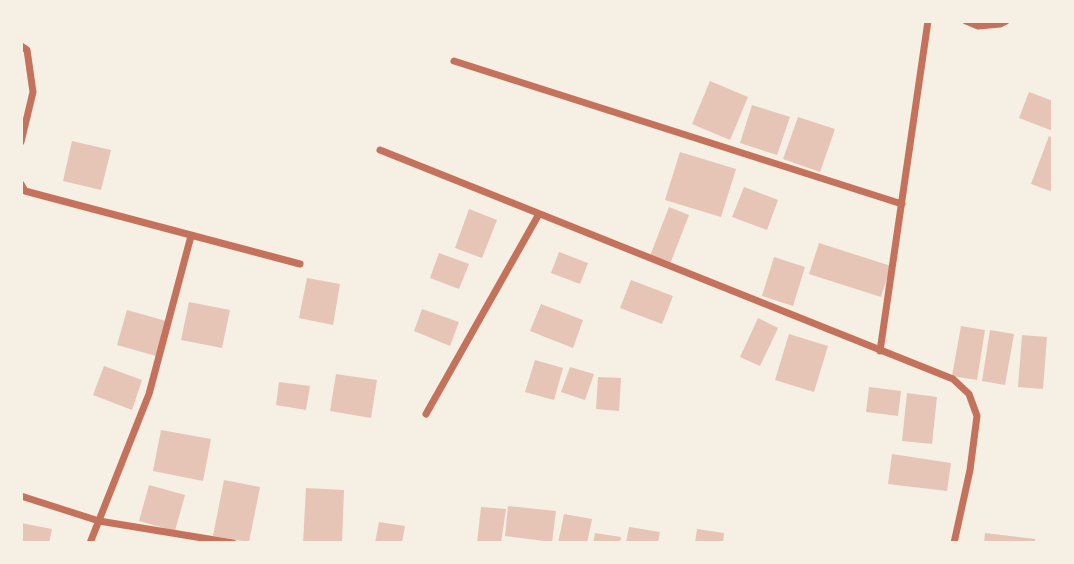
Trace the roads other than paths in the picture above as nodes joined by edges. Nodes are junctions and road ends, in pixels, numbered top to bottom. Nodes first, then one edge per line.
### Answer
1 (928, 21) edge
2 (966, 21) edge
3 (1006, 21) edge
4 (21, 46) edge
5 (454, 61) dead end
6 (21, 142) edge
7 (380, 150) dead end
8 (21, 184) edge
9 (902, 204) junction
10 (539, 214) junction
11 (191, 236) junction
12 (300, 264) dead end
13 (880, 351) junction
14 (426, 414) dead end
15 (21, 496) edge
16 (99, 521) junction
17 (90, 543) edge
18 (233, 543) edge
19 (954, 543) edge

1 - 9 street
2 - 3 street
4 - 6 street
5 - 9 street
7 - 10 street
8 - 11 street
9 - 13 street
10 - 13 street
10 - 14 street
11 - 12 street
11 - 16 street
13 - 19 street
15 - 16 street
16 - 17 street
16 - 18 street

